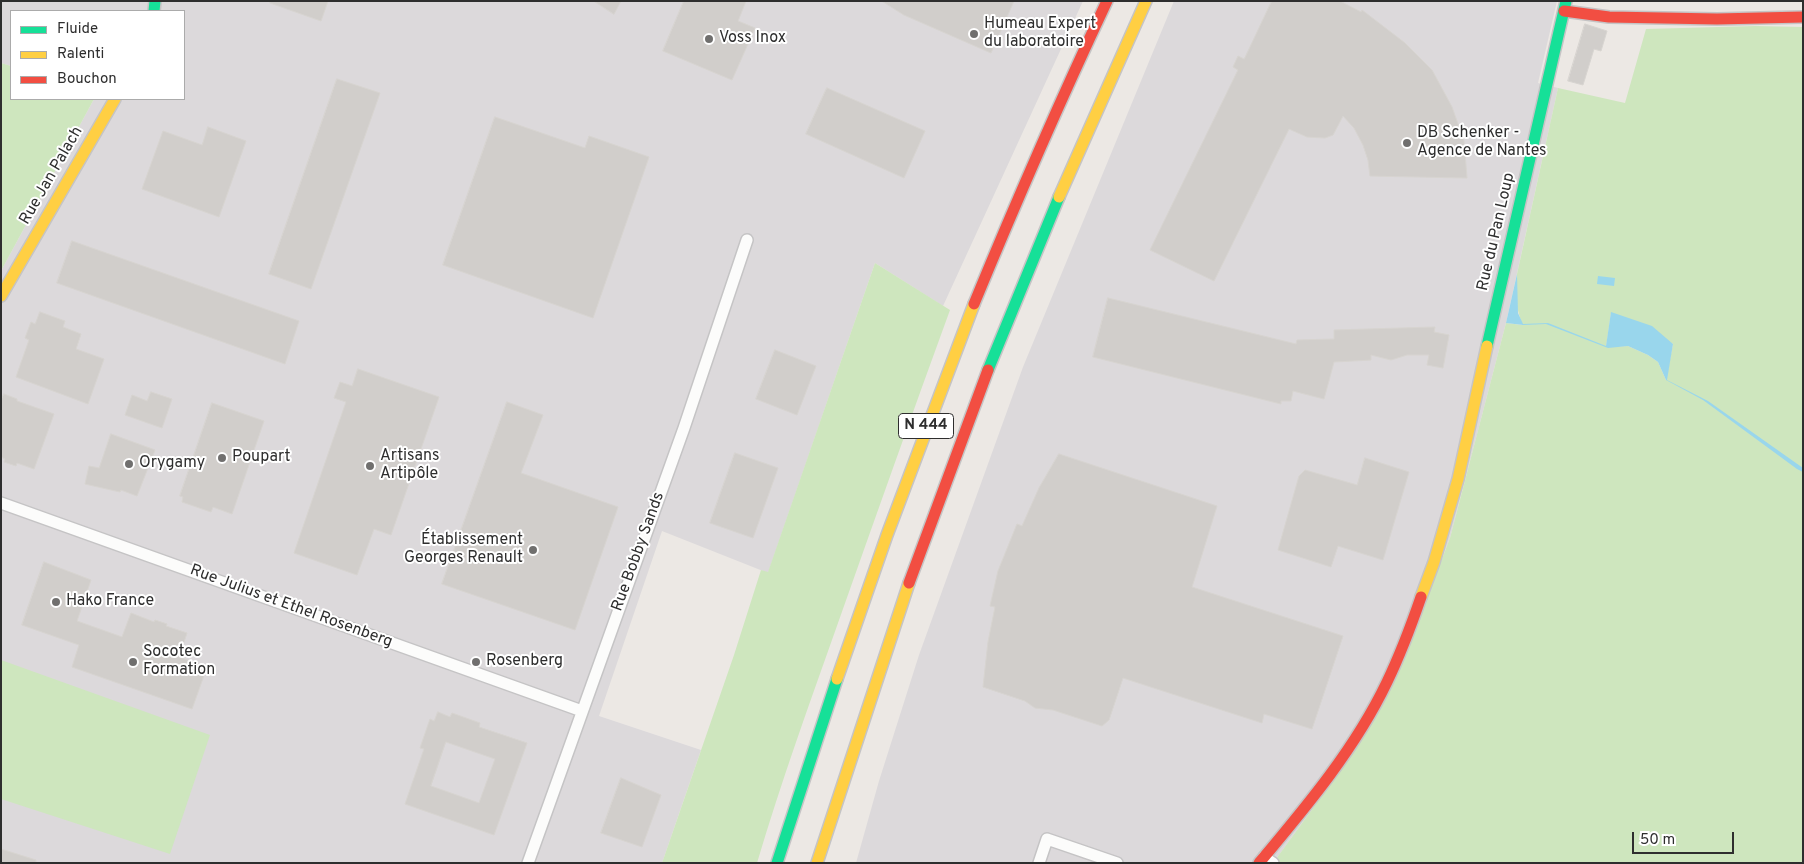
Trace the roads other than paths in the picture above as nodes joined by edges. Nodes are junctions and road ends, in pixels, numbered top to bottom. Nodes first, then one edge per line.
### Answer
1 (1106, 1) edge
2 (1146, 1) edge
3 (1565, 6) edge
4 (1803, 17) edge
5 (114, 100) edge
6 (747, 240) dead end
7 (1, 296) edge
8 (1, 503) edge
9 (582, 711) junction
10 (1265, 861) edge
11 (528, 863) edge
12 (777, 863) edge
13 (817, 863) edge
14 (1040, 863) edge
15 (1117, 863) edge
16 (1251, 863) edge

1 - 12 main road, N 444
2 - 13 main road, N 444
3 - 4 main road
3 - 10 main road, Rue du Pan Loup
5 - 7 main road, Rue Jan Palach
6 - 9 street, Rue Bobby Sands
8 - 9 street, Rue Julius et Ethel Rosenberg
9 - 11 street, Rue Bobby Sands
10 - 16 main road
14 - 15 street

